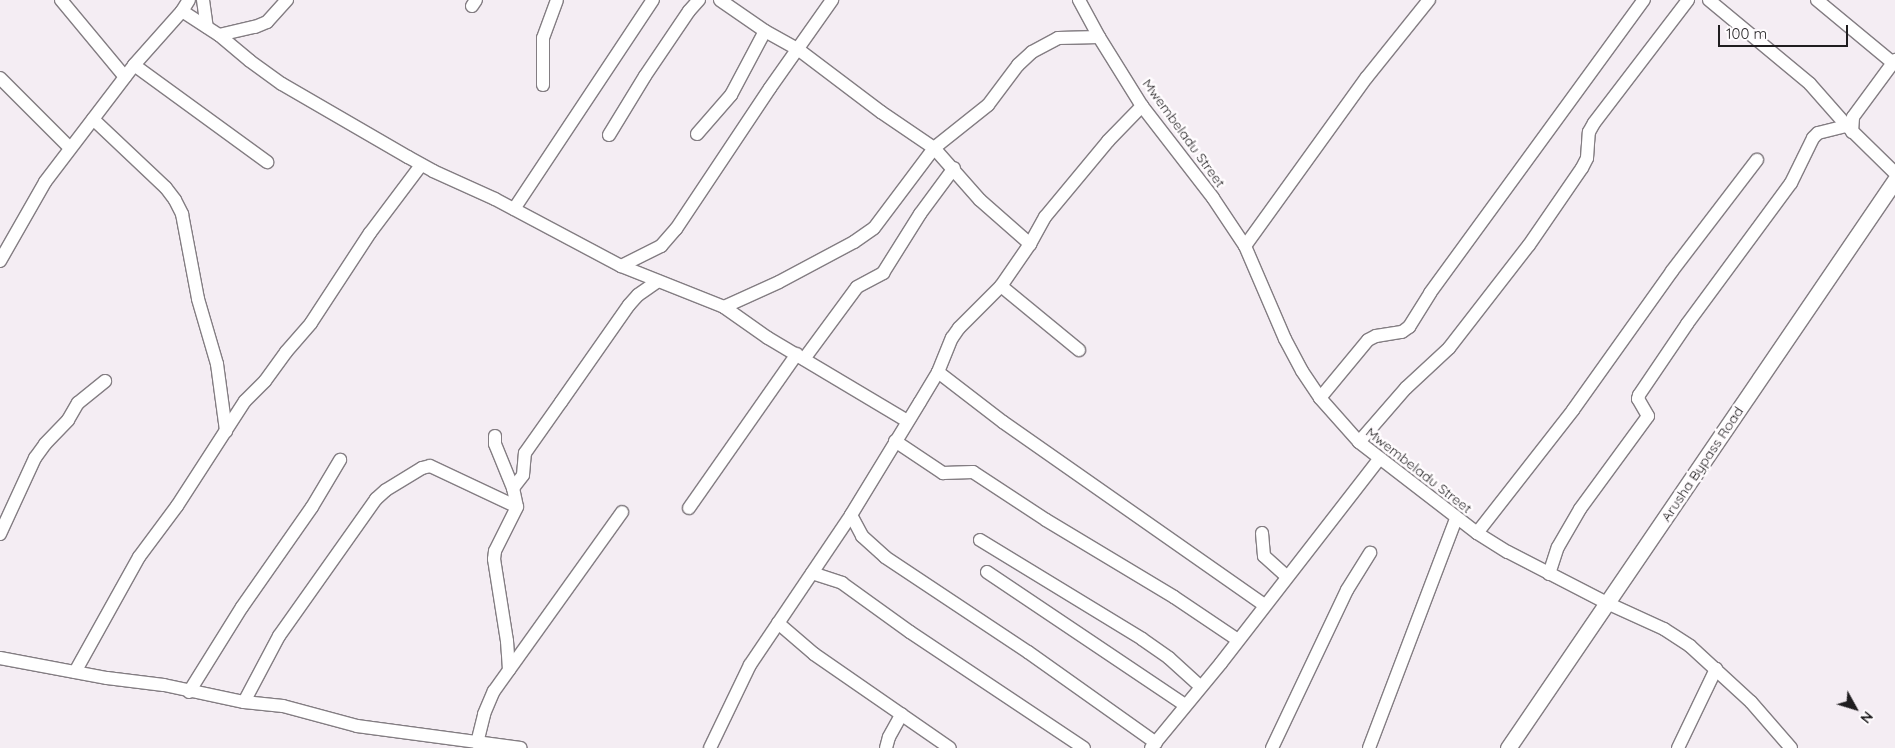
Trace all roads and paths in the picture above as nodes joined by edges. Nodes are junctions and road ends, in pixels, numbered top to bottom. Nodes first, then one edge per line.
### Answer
1 (61, 0) edge
2 (189, 0) edge
3 (203, 0) edge
4 (287, 0) edge
5 (557, 0) edge
6 (653, 0) edge
7 (699, 0) edge
8 (720, 0) edge
9 (832, 0) edge
10 (1079, 0) edge
11 (1429, 0) edge
12 (1644, 0) edge
13 (1688, 0) edge
14 (1709, 0) edge
15 (1817, 0) edge
16 (182, 12) junction
17 (207, 27) junction
18 (765, 31) junction
19 (220, 35) junction
20 (1099, 37) junction
21 (799, 50) junction
22 (1894, 62) edge
23 (134, 65) junction
24 (125, 77) junction
25 (0, 78) edge
26 (543, 85) dead end
27 (1142, 106) junction
28 (93, 120) junction
29 (1849, 129) junction
30 (697, 134) dead end
31 (609, 135) dead end
32 (70, 148) junction
33 (934, 148) junction
34 (1757, 160) dead end
35 (267, 162) dead end
36 (421, 165) junction
37 (954, 168) junction
38 (1895, 173) edge
39 (1895, 180) edge
40 (514, 209) junction
41 (1030, 244) junction
42 (1245, 246) junction
43 (0, 261) edge
44 (621, 266) junction
45 (658, 281) junction
46 (1001, 286) junction
47 (724, 306) junction
48 (1079, 350) dead end
49 (801, 357) junction
50 (938, 372) junction
51 (105, 381) dead end
52 (1320, 398) junction
53 (906, 421) junction
54 (226, 431) junction
55 (495, 436) dead end
56 (895, 440) junction
57 (1359, 442) junction
58 (1379, 459) junction
59 (340, 460) dead end
60 (513, 488) junction
61 (517, 507) junction
62 (688, 508) dead end
63 (622, 512) dead end
64 (851, 515) junction
65 (1456, 519) junction
66 (1262, 533) dead end
67 (1477, 533) junction
68 (0, 534) edge
69 (980, 540) dead end
70 (1370, 552) dead end
71 (987, 572) dead end
72 (812, 573) junction
73 (1549, 574) junction
74 (1287, 577) junction
75 (1607, 603) junction
76 (1264, 605) junction
77 (778, 623) junction
78 (1238, 640) junction
79 (0, 658) edge
80 (1716, 668) junction
81 (509, 670) junction
82 (75, 672) junction
83 (1201, 687) junction
84 (190, 692) junction
85 (244, 702) junction
86 (1185, 705) junction
87 (902, 714) junction
88 (477, 743) junction
89 (1154, 746) edge
90 (521, 748) edge
91 (710, 748) edge
92 (886, 748) edge
93 (950, 748) edge
94 (1084, 748) edge
95 (1272, 748) edge
96 (1369, 748) edge
97 (1508, 748) edge
98 (1678, 748) edge
99 (1791, 748) edge

1 - 24 street
2 - 16 street
3 - 17 street
4 - 19 street
5 - 26 street
6 - 40 street
7 - 31 street
8 - 18 street
9 - 21 street
10 - 20 street, Mwembeladu Street
11 - 42 street
12 - 52 street
13 - 57 street
14 - 29 street
15 - 22 street
16 - 17 street
16 - 23 street
17 - 19 street
18 - 21 street
18 - 30 street
19 - 36 street
20 - 27 street, Mwembeladu Street
20 - 33 street
21 - 33 street
21 - 44 street
22 - 29 street
23 - 24 street
23 - 35 street
24 - 28 street
25 - 32 street
27 - 41 street
27 - 42 street, Mwembeladu Street
28 - 32 street
28 - 54 street
29 - 38 street
29 - 73 street
32 - 43 street
33 - 37 street
33 - 47 street
34 - 67 street
36 - 40 street
36 - 54 street
37 - 41 street
37 - 49 street
39 - 75 main road, Arusha Bypass Road
40 - 44 street
41 - 46 street
42 - 52 street, Mwembeladu Street
44 - 45 street
45 - 47 street
45 - 60 street
46 - 48 street
46 - 50 street
47 - 49 street
49 - 53 street
49 - 62 street
50 - 53 street
50 - 76 street
51 - 68 street
52 - 57 street, Mwembeladu Street
53 - 56 street
54 - 82 street
55 - 60 street
56 - 64 street
56 - 78 street
57 - 58 street, Mwembeladu Street
58 - 65 street, Mwembeladu Street
58 - 74 street
59 - 84 street
60 - 61 street
61 - 81 street
61 - 85 street
63 - 81 street
64 - 72 street
64 - 89 street
65 - 67 street, Mwembeladu Street
65 - 96 street
66 - 74 street
67 - 73 street, Mwembeladu Street
69 - 83 street
70 - 95 street
71 - 86 street
72 - 77 street
72 - 94 street
73 - 75 street, Mwembeladu Street
74 - 76 street
75 - 80 street, Mwembeladu Street
75 - 97 main road, Arusha Bypass Road
76 - 78 street
77 - 87 street
77 - 91 street
78 - 83 street
79 - 82 street
80 - 98 street
80 - 99 street, Mwembeladu Street
81 - 88 street
82 - 84 street
83 - 86 street
84 - 85 street
85 - 88 street
86 - 89 street
87 - 92 street
87 - 93 street
88 - 90 street

